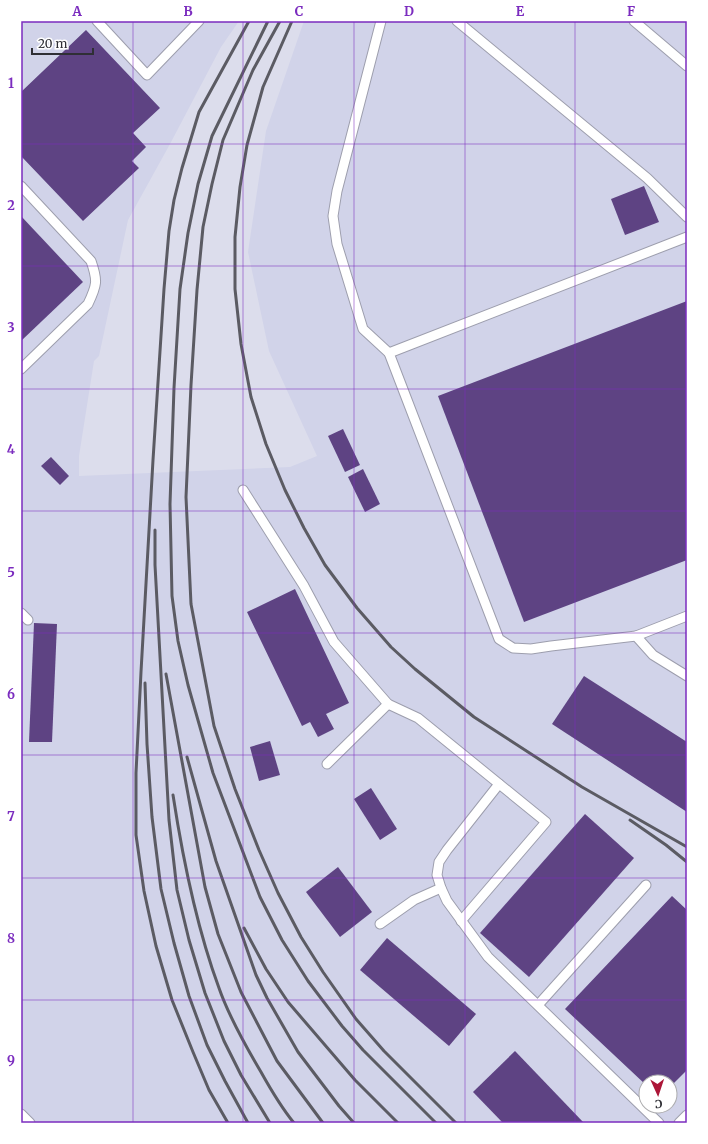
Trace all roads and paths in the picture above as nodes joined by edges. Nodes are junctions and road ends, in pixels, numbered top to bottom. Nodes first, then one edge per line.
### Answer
1 (97, 21) edge
2 (199, 21) edge
3 (380, 21) edge
4 (457, 21) edge
5 (634, 21) edge
6 (687, 66) edge
7 (21, 186) edge
8 (687, 217) edge
9 (687, 237) edge
10 (389, 353) junction
11 (21, 370) edge
12 (243, 490) dead end
13 (21, 613) edge
14 (687, 616) edge
15 (28, 620) dead end
16 (636, 636) junction
17 (687, 676) edge
18 (388, 704) junction
19 (327, 764) dead end
20 (499, 784) junction
21 (646, 885) dead end
22 (441, 888) junction
23 (461, 921) junction
24 (380, 924) dead end
25 (538, 1005) junction
26 (21, 1114) edge
27 (687, 1115) edge
28 (30, 1123) edge
29 (659, 1123) edge
30 (679, 1123) edge

1 - 2 lane
3 - 10 lane
4 - 8 lane
5 - 6 lane
7 - 11 lane
9 - 10 lane
10 - 16 lane
12 - 18 lane
13 - 15 lane
14 - 16 lane
16 - 17 lane
18 - 19 lane
18 - 20 lane
20 - 22 lane
20 - 23 lane
21 - 25 lane
22 - 23 lane
22 - 24 lane
23 - 25 lane
25 - 29 lane
26 - 28 lane
27 - 30 lane

